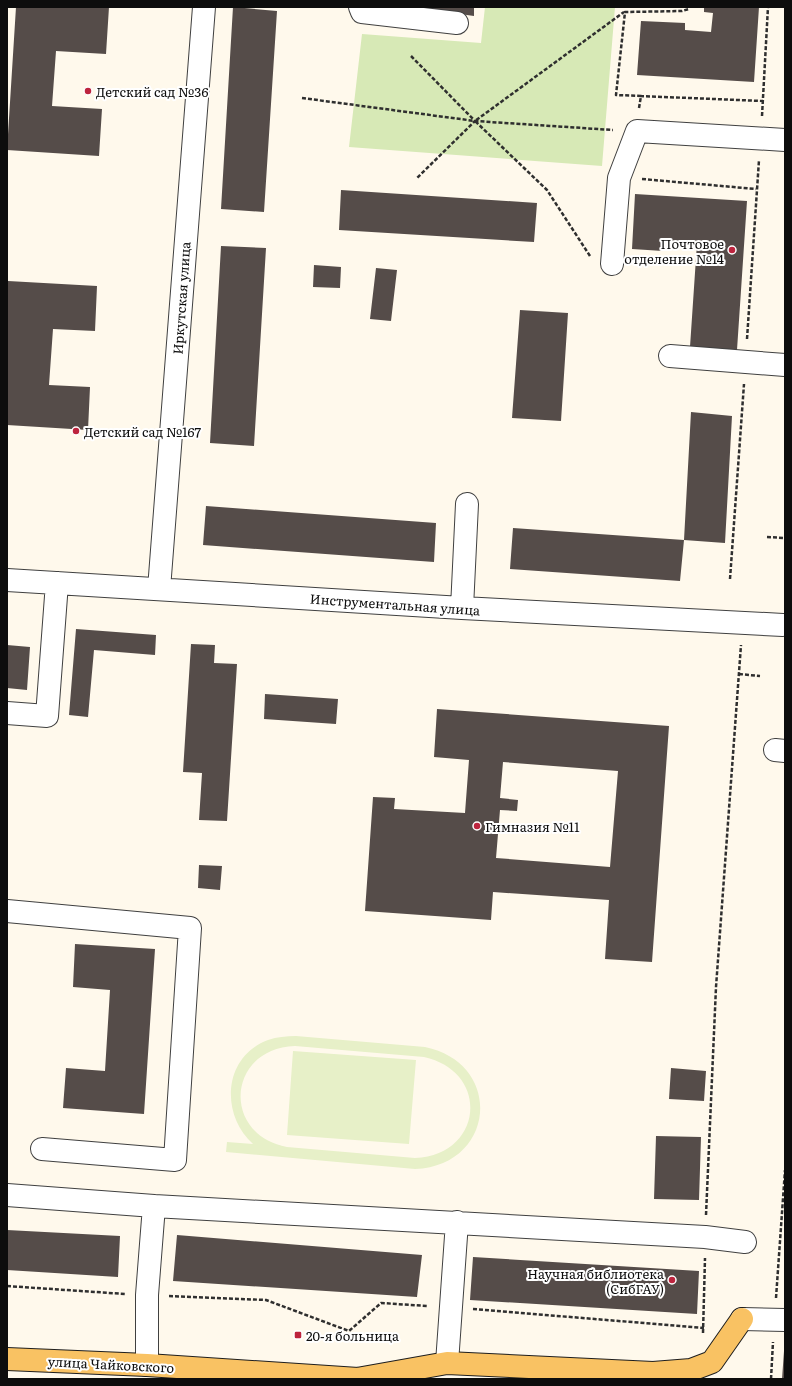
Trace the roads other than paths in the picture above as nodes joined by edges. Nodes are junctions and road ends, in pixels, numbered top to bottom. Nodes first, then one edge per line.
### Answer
1 (204, 7) edge
2 (360, 7) edge
3 (457, 23) dead end
4 (785, 140) edge
5 (603, 263) road end
6 (670, 356) dead end
7 (785, 365) edge
8 (467, 504) dead end
9 (7, 580) edge
10 (57, 583) junction
11 (159, 589) junction
12 (462, 608) junction
13 (783, 625) dead end
14 (7, 713) edge
15 (7, 911) edge
16 (42, 1148) dead end
17 (7, 1195) edge
18 (154, 1206) junction
19 (457, 1222) junction
20 (745, 1242) dead end
21 (742, 1319) joint
22 (780, 1320) edge
23 (7, 1359) edge
24 (448, 1363) junction
25 (147, 1365) junction
26 (357, 1379) edge

1 - 11 street, Иркутская улица
2 - 3 street
4 - 5 street
6 - 7 street
8 - 12 street
9 - 10 street, Инструментальная улица
10 - 11 street, Инструментальная улица
10 - 14 street
11 - 12 street, Инструментальная улица
12 - 13 street, Инструментальная улица
15 - 16 street
17 - 18 street
18 - 19 street
18 - 25 street
19 - 20 street
19 - 24 street
21 - 22 street
21 - 24 main road, улица Чайковского
23 - 25 main road, улица Чайковского
24 - 26 main road, улица Чайковского
25 - 26 main road, улица Чайковского

